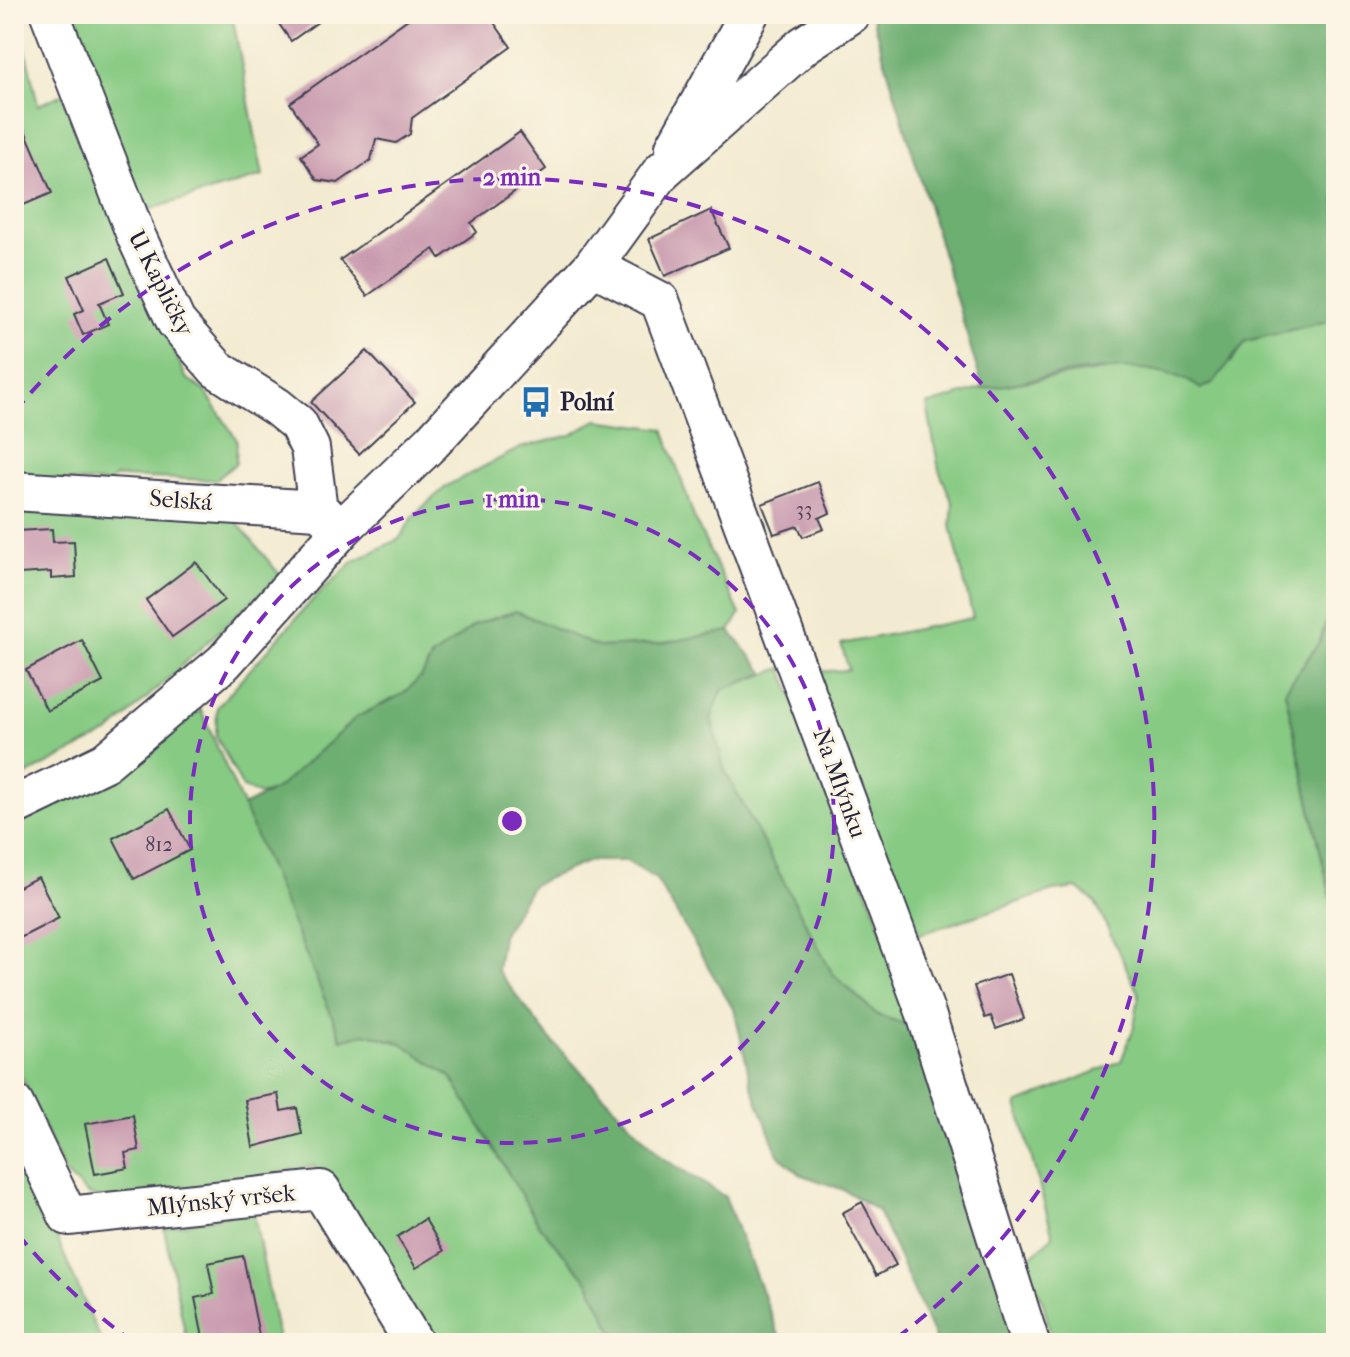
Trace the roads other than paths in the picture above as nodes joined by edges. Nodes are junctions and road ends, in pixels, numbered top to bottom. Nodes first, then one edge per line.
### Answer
1 (50, 14) edge
2 (749, 14) edge
3 (851, 14) edge
4 (662, 171) junction
5 (593, 266) junction
6 (14, 491) edge
7 (330, 519) junction
8 (14, 806) edge
9 (14, 1104) edge
10 (414, 1343) edge
11 (1030, 1343) edge

1 - 7 street, U Kapličky
2 - 4 street
3 - 4 street
4 - 5 street
5 - 7 street
5 - 11 street, Na Mlýnku
6 - 7 street, Selská
7 - 8 street
9 - 10 street, Mlýnský vršek

